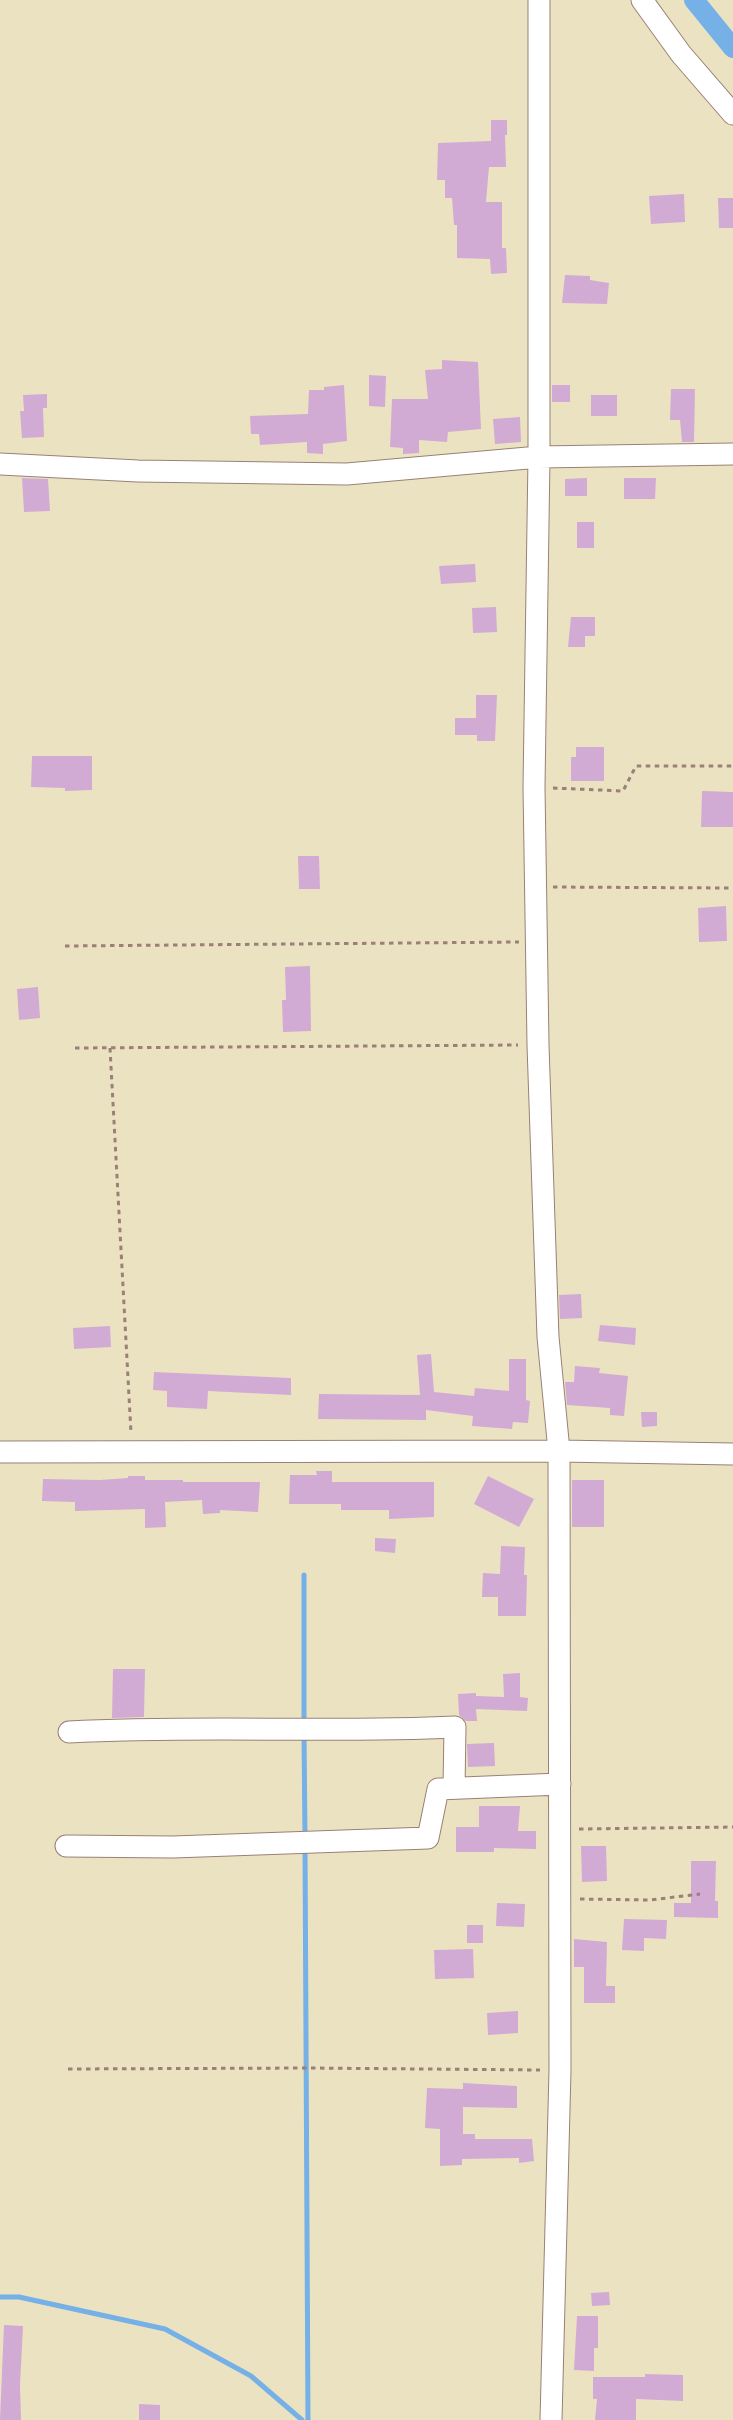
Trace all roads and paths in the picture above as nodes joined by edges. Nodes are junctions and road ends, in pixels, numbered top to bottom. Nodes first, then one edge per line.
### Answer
1 (539, 0) edge
2 (642, 0) edge
3 (733, 114) edge
4 (733, 454) edge
5 (539, 457) junction
6 (0, 464) edge
7 (733, 766) edge
8 (534, 787) junction
9 (537, 887) junction
10 (733, 888) edge
11 (536, 942) junction
12 (65, 946) dead end
13 (538, 1045) junction
14 (75, 1048) dead end
15 (110, 1048) junction
16 (560, 1451) junction
17 (0, 1452) edge
18 (132, 1452) junction
19 (733, 1454) edge
20 (69, 1732) dead end
21 (560, 1784) junction
22 (454, 1788) junction
23 (733, 1827) edge
24 (561, 1829) junction
25 (66, 1846) dead end
26 (700, 1894) dead end
27 (561, 1899) junction
28 (68, 2069) dead end
29 (560, 2070) junction
30 (551, 2420) edge

1 - 5 street
2 - 3 street
4 - 5 street
5 - 6 street
5 - 8 street
7 - 8 path
8 - 9 street
9 - 10 path
9 - 11 street
11 - 12 path
11 - 13 street
13 - 15 path
13 - 16 street
14 - 15 path
15 - 18 path
16 - 18 street
16 - 19 street
16 - 21 street
17 - 18 street
20 - 22 street
21 - 22 street
21 - 24 street
22 - 25 street
23 - 24 path
24 - 27 street
26 - 27 path
27 - 29 street
28 - 29 path
29 - 30 street

